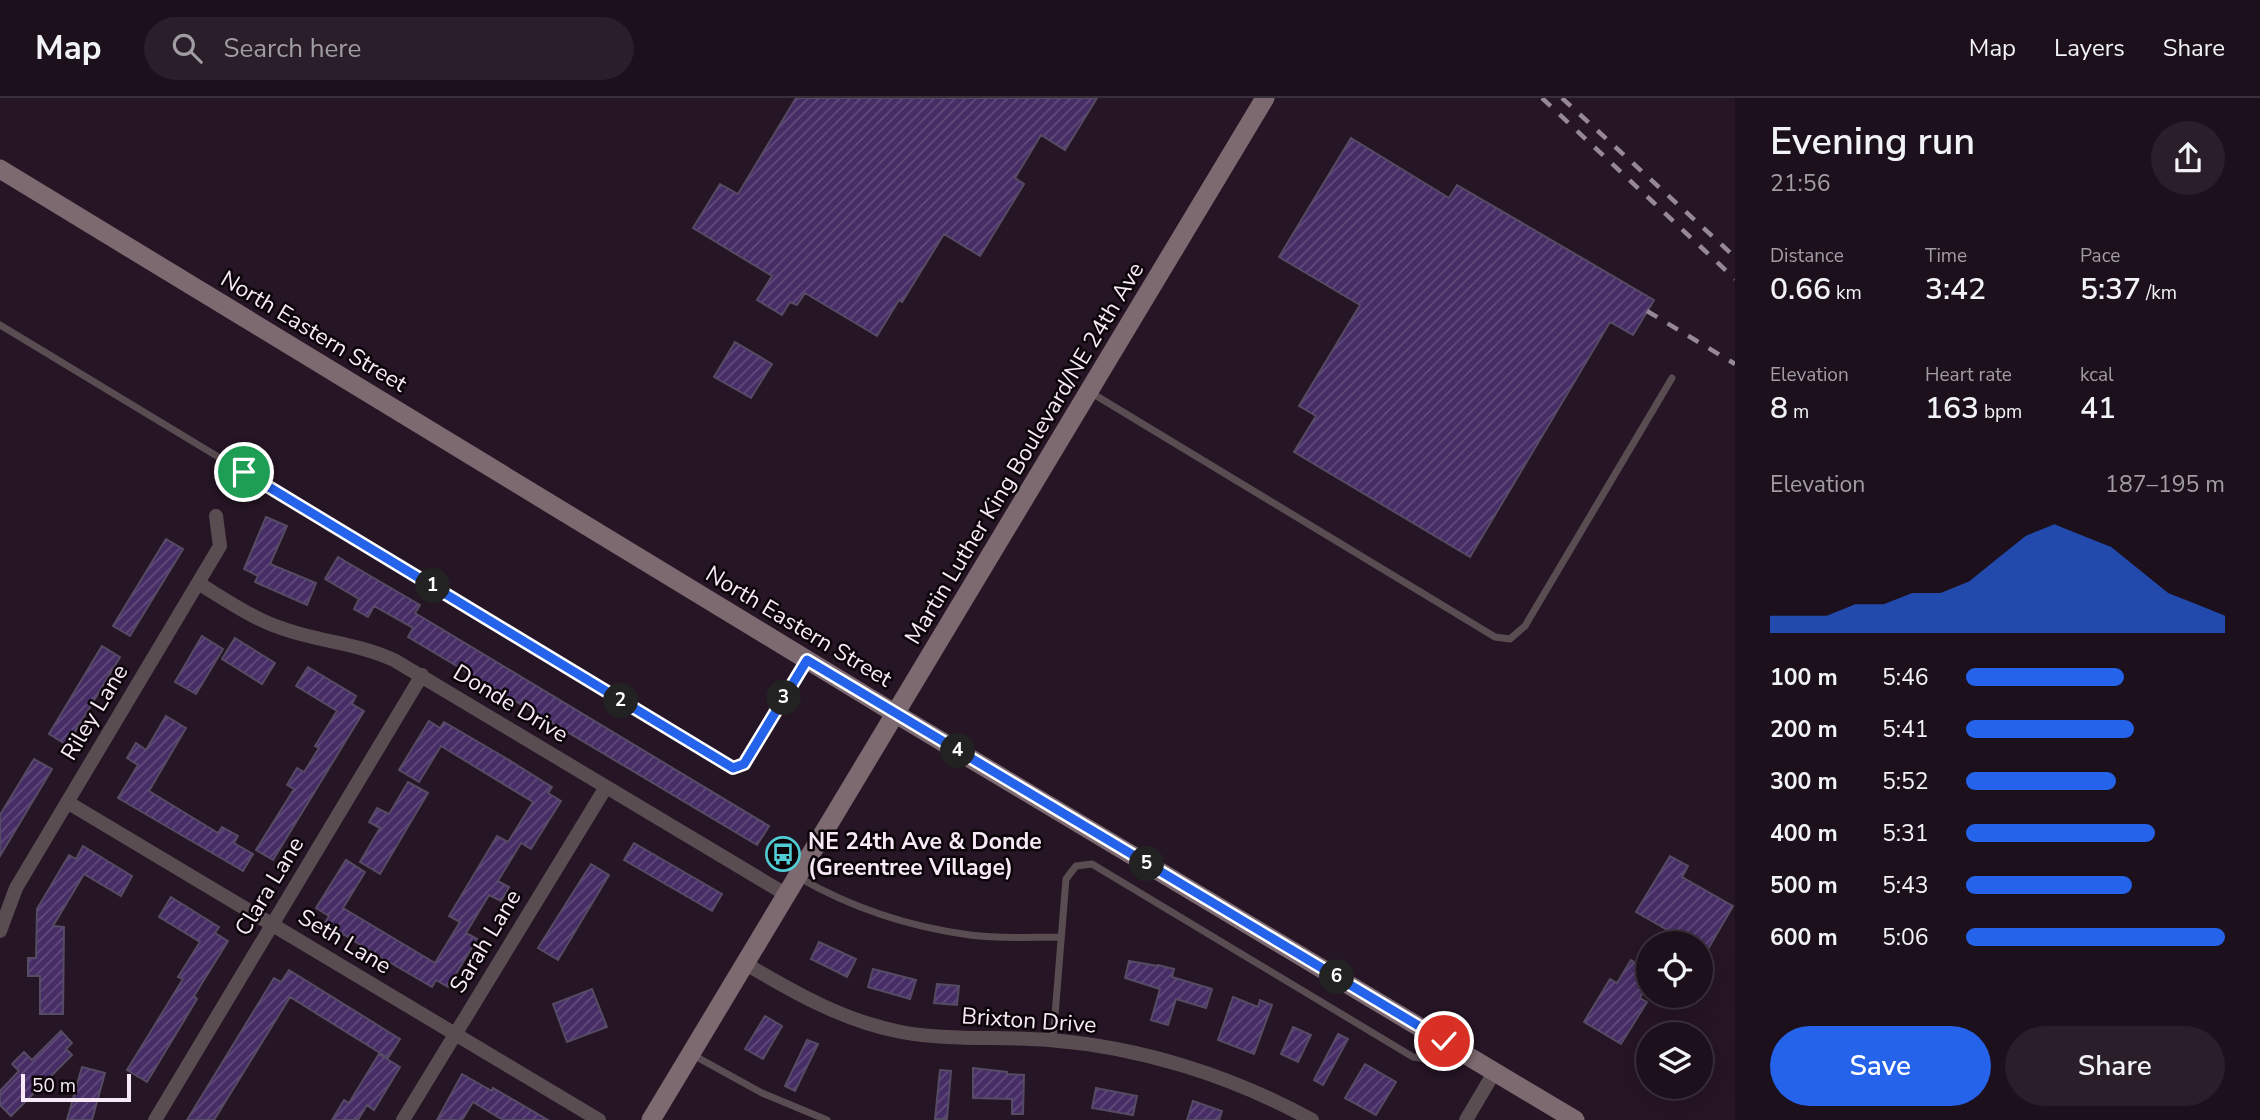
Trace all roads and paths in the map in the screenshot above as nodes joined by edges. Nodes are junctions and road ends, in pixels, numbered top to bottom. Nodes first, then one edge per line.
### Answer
1 (1265, 98) edge
2 (0, 169) edge
3 (0, 324) edge
4 (1671, 378) dead end
5 (1090, 392) junction
6 (216, 516) dead end
7 (198, 583) junction
8 (807, 660) junction
9 (422, 675) junction
10 (896, 714) junction
11 (606, 787) junction
12 (67, 802) junction
13 (798, 876) junction
14 (787, 895) junction
15 (272, 925) junction
16 (0, 930) edge
17 (1061, 937) junction
18 (746, 964) junction
19 (455, 1034) junction
20 (1053, 1040) junction
21 (1444, 1041) junction
22 (691, 1054) junction
23 (1495, 1071) junction
24 (155, 1120) edge
25 (403, 1120) edge
26 (599, 1120) edge
27 (652, 1120) edge
28 (827, 1120) edge
29 (1312, 1120) edge
30 (1466, 1120) edge
31 (1575, 1120) edge

1 - 5 main road, Martin Luther King Boulevard/NE 24th Ave
2 - 8 main road, North Eastern Street
3 - 8 lane
4 - 5 lane
5 - 10 main road, Martin Luther King Boulevard/NE 24th Ave
6 - 7 street, Riley Lane
7 - 9 street, Donde Drive
7 - 12 street, Riley Lane
8 - 10 main road, North Eastern Street
9 - 11 street, Donde Drive
9 - 15 street, Clara Lane
10 - 13 main road, Martin Luther King Boulevard/NE 24th Ave
10 - 21 main road, North Eastern Street
11 - 14 street, Donde Drive
11 - 19 street, Sarah Lane
12 - 15 street, Seth Lane
12 - 16 street, Riley Lane
13 - 14 main road, Martin Luther King Boulevard/NE 24th Ave
13 - 17 lane
14 - 18 main road, Martin Luther King Boulevard/NE 24th Ave
15 - 19 street, Seth Lane
15 - 24 street, Clara Lane
17 - 20 lane
17 - 21 lane
18 - 20 street, Brixton Drive
18 - 22 main road, Martin Luther King Boulevard/NE 24th Ave
19 - 25 street, Sarah Lane
19 - 26 street, Seth Lane
20 - 29 street, Brixton Drive
21 - 23 main road, North Eastern Street
22 - 27 main road, Martin Luther King Boulevard/NE 24th Ave
22 - 28 lane
23 - 30 street
23 - 31 main road, North Eastern Street

